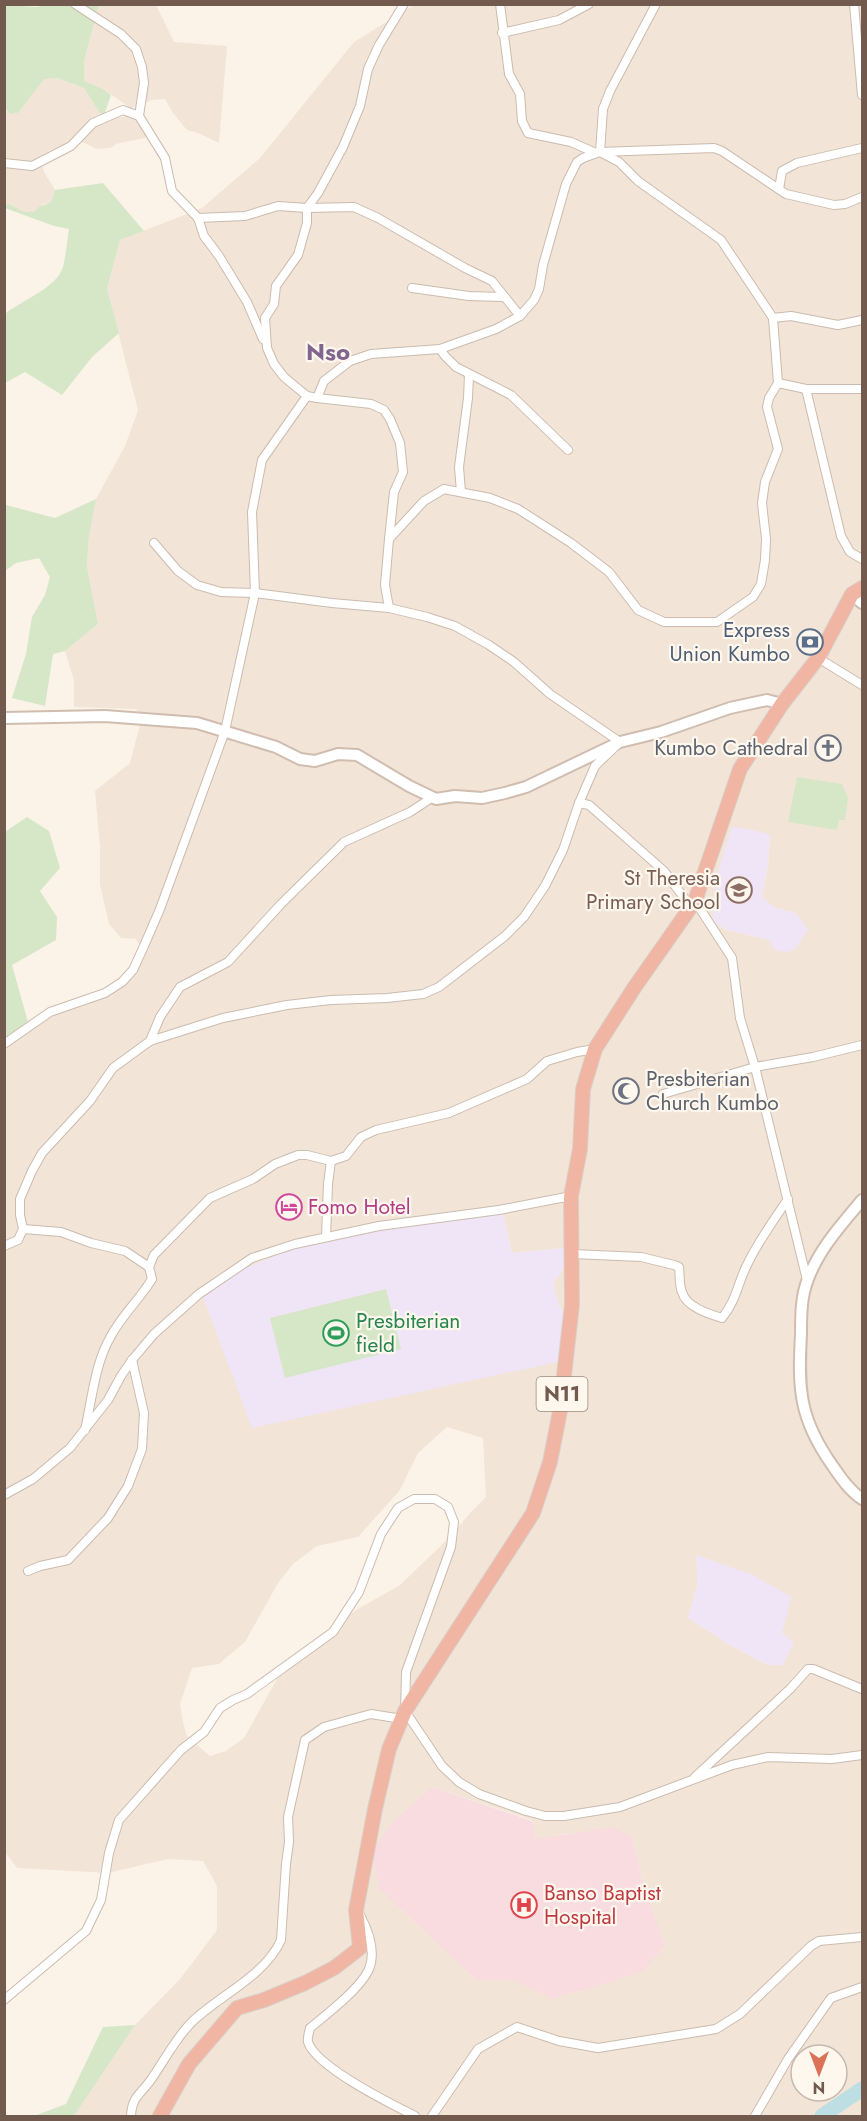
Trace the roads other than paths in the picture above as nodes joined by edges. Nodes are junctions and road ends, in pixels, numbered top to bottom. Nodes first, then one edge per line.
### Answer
1 (75, 4) edge
2 (404, 4) edge
3 (500, 4) edge
4 (589, 4) edge
5 (656, 4) edge
6 (854, 4) edge
7 (502, 33) junction
8 (862, 95) edge
9 (139, 116) junction
10 (862, 148) edge
11 (598, 152) junction
12 (4, 164) edge
13 (779, 189) junction
14 (862, 197) edge
15 (307, 208) junction
16 (198, 218) junction
17 (412, 288) dead end
18 (503, 297) junction
19 (520, 316) junction
20 (773, 318) junction
21 (862, 320) edge
22 (267, 348) junction
23 (440, 349) junction
24 (469, 375) junction
25 (778, 383) junction
26 (862, 388) edge
27 (806, 389) junction
28 (307, 396) junction
29 (317, 398) junction
30 (568, 450) dead end
31 (461, 492) junction
32 (389, 539) junction
33 (154, 543) dead end
34 (862, 560) edge
35 (255, 593) junction
36 (859, 595) edge
37 (388, 608) junction
38 (818, 658) junction
39 (862, 685) edge
40 (782, 704) junction
41 (4, 718) edge
42 (225, 730) junction
43 (620, 742) junction
44 (433, 797) junction
45 (579, 803) junction
46 (693, 904) junction
47 (150, 1041) junction
48 (4, 1044) edge
49 (862, 1045) edge
50 (595, 1049) junction
51 (755, 1067) junction
52 (663, 1094) dead end
53 (331, 1161) junction
54 (571, 1196) junction
55 (788, 1199) junction
56 (862, 1200) edge
57 (23, 1229) junction
58 (326, 1237) junction
59 (4, 1246) edge
60 (573, 1254) junction
61 (149, 1267) junction
62 (807, 1280) junction
63 (132, 1360) junction
64 (86, 1430) junction
65 (5, 1495) edge
66 (862, 1499) edge
67 (28, 1571) dead end
68 (862, 1689) edge
69 (404, 1715) junction
70 (862, 1755) edge
71 (693, 1780) junction
72 (356, 1910) junction
73 (862, 1937) edge
74 (862, 1987) edge
75 (4, 2000) edge
76 (131, 2116) edge
77 (160, 2116) edge
78 (415, 2116) edge
79 (432, 2116) edge
80 (755, 2116) edge

1 - 9 street
2 - 15 street
3 - 7 street
4 - 7 street
5 - 11 street
6 - 8 street
7 - 11 street
9 - 12 street
9 - 16 street
10 - 13 street
11 - 13 street
11 - 19 street
11 - 20 street
13 - 14 street
15 - 16 street
15 - 18 street
15 - 22 street
16 - 22 street
17 - 18 street
18 - 19 street
19 - 23 street
20 - 21 street
20 - 25 street
22 - 28 street
23 - 24 street
23 - 29 street
24 - 30 street
24 - 31 street
25 - 27 street
25 - 31 street
26 - 27 street
27 - 34 street
28 - 29 street
28 - 35 street
29 - 32 street
31 - 32 street
32 - 37 street
33 - 35 street
35 - 37 street
35 - 42 street
36 - 38 highway, N11
37 - 43 street
38 - 39 street
38 - 40 highway, N11
40 - 43 street
40 - 46 highway, N11
41 - 42 street
42 - 44 street
42 - 48 street
43 - 44 street
43 - 45 street
44 - 47 street
45 - 46 street
45 - 47 street
46 - 50 highway, N11
46 - 51 street
47 - 57 street
49 - 51 street
50 - 53 street
50 - 54 highway, N11
51 - 52 street
51 - 55 street
53 - 58 street
53 - 61 street
54 - 58 street
54 - 60 highway, N11
55 - 60 street
55 - 62 street
56 - 62 street
57 - 59 street
57 - 61 street
58 - 63 street
60 - 69 highway, N11
61 - 64 street
62 - 66 street
63 - 64 street
63 - 67 street
64 - 65 street
68 - 71 street
69 - 71 street
69 - 72 highway, N11
69 - 75 street
69 - 76 street
70 - 71 street
72 - 77 highway, N11
72 - 78 street
73 - 79 street
74 - 80 street

